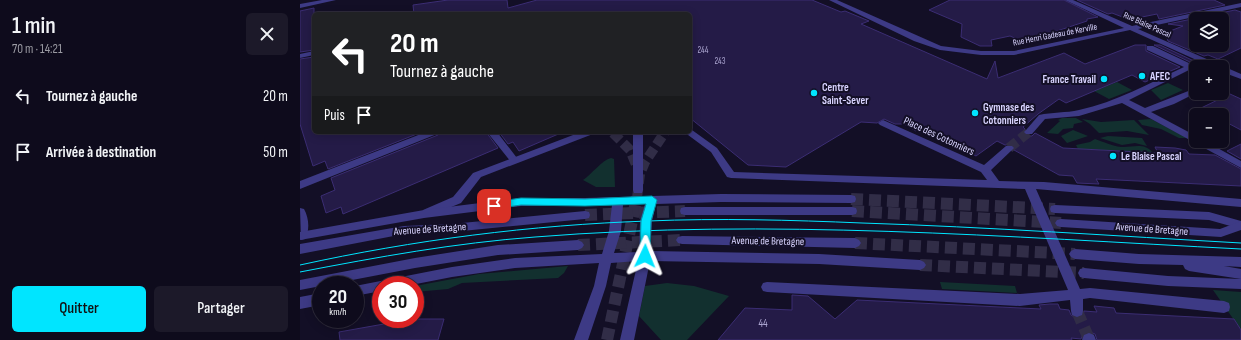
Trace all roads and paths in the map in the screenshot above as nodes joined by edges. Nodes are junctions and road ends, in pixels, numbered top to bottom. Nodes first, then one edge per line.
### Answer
1 (333, 0) edge
2 (832, 0) edge
3 (1068, 0) edge
4 (1241, 4) edge
5 (300, 6) edge
6 (1130, 28) junction
7 (1152, 47) dead end
8 (312, 53) edge
9 (300, 56) edge
10 (1202, 60) edge
11 (1229, 75) edge
12 (1241, 77) edge
13 (1189, 93) edge
14 (1123, 100) junction
15 (1143, 112) junction
16 (882, 123) dead end
17 (1029, 132) tunnel mouth
18 (429, 134) edge
19 (494, 134) edge
20 (585, 134) edge
21 (638, 134) edge
22 (692, 134) edge
23 (1189, 136) edge
24 (1009, 148) tunnel mouth
25 (1211, 148) edge
26 (514, 160) junction
27 (1241, 165) edge
28 (985, 170) junction
29 (996, 184) junction
30 (300, 185) edge
31 (1029, 186) junction
32 (638, 190) tunnel mouth
33 (851, 199) tunnel mouth
34 (652, 200) junction
35 (618, 201) junction
36 (1241, 203) edge
37 (1055, 209) tunnel mouth
38 (685, 211) tunnel mouth
39 (852, 211) tunnel mouth
40 (300, 212) edge
41 (424, 214) junction
42 (585, 215) tunnel mouth
43 (1061, 223) tunnel mouth
44 (1241, 225) edge
45 (300, 236) edge
46 (682, 240) tunnel mouth
47 (855, 243) tunnel mouth
48 (578, 245) tunnel mouth
49 (300, 249) edge
50 (1075, 254) tunnel mouth
51 (645, 256) junction
52 (606, 258) junction
53 (1140, 259) junction
54 (1241, 262) edge
55 (920, 265) tunnel mouth
56 (1084, 273) tunnel mouth
57 (1241, 274) edge
58 (424, 277) edge
59 (1241, 284) edge
60 (300, 285) edge
61 (767, 287) dead end
62 (1076, 293) junction
63 (312, 301) edge
64 (300, 303) edge
65 (1224, 307) dead end
66 (1077, 311) tunnel mouth
67 (581, 340) edge
68 (627, 340) edge

1 - 5 street
2 - 6 street, Rue Henri Gadeau de Kerville
3 - 6 street, Rue Blaise Pascal
4 - 6 street, Rue Henri Gadeau de Kerville
6 - 10 street, Rue Blaise Pascal
7 - 14 street
8 - 9 street
11 - 12 street
13 - 15 street
14 - 15 street
14 - 17 street
15 - 23 street
16 - 28 street, Place des Cotonniers
18 - 30 street
19 - 26 street
20 - 26 street
21 - 32 street
22 - 29 street
24 - 28 street
25 - 27 street
26 - 41 street
28 - 29 street
29 - 31 street
31 - 36 street
31 - 62 street
33 - 34 street
34 - 35 street
34 - 51 street
35 - 41 street
35 - 52 street
37 - 44 street
38 - 39 street
40 - 45 street
41 - 45 street
42 - 49 street, Avenue de Bretagne
43 - 44 street, Avenue de Bretagne
46 - 47 street, Avenue de Bretagne
48 - 60 street
50 - 53 street
51 - 52 street
51 - 55 street
51 - 68 street
52 - 58 street
52 - 67 street
53 - 54 street
53 - 57 street
56 - 59 street
61 - 62 street
62 - 65 street
62 - 66 street
63 - 64 street

